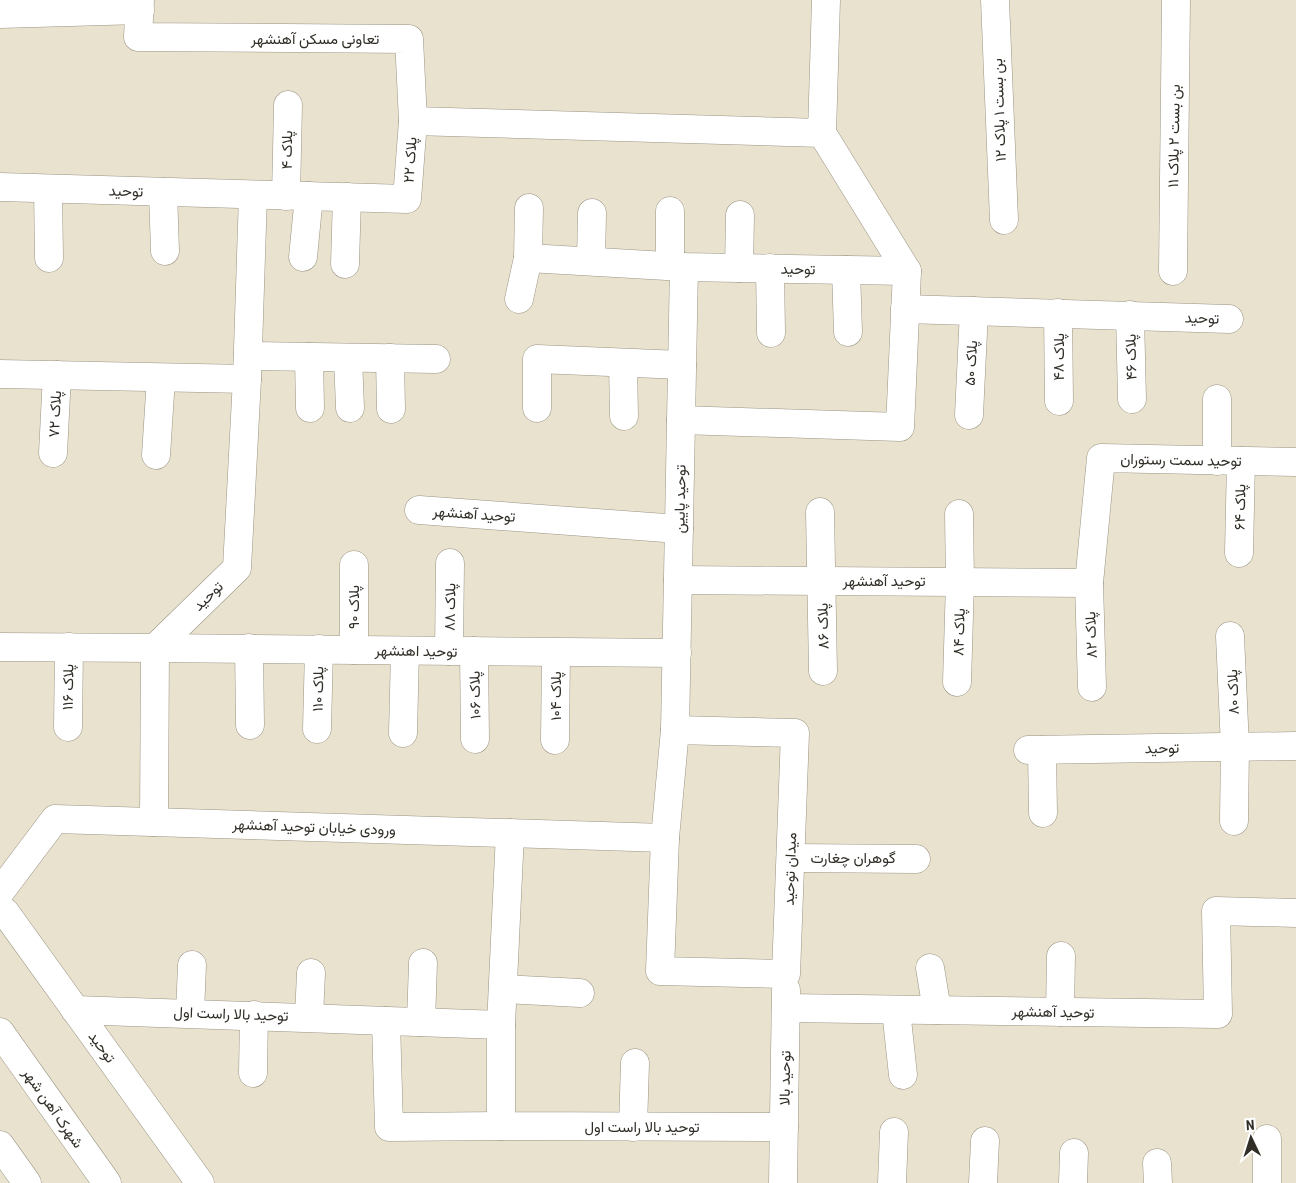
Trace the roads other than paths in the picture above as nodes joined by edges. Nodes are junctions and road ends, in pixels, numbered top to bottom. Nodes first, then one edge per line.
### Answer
1 (826, 0) edge
2 (995, 0) edge
3 (1176, 0) edge
4 (140, 5) edge
5 (0, 14) edge
6 (288, 105) dead end
7 (413, 121) junction
8 (822, 134) junction
9 (0, 188) edge
10 (48, 189) junction
11 (163, 192) junction
12 (252, 195) junction
13 (297, 196) junction
14 (346, 197) junction
15 (407, 199) joint
16 (529, 208) dead end
17 (670, 211) dead end
18 (592, 213) dead end
19 (740, 215) dead end
20 (1004, 220) dead end
21 (165, 251) dead end
22 (303, 257) dead end
23 (49, 258) dead end
24 (528, 258) junction
25 (591, 261) junction
26 (344, 264) dead end
27 (677, 266) junction
28 (738, 268) junction
29 (770, 268) junction
30 (846, 270) junction
31 (1173, 271) dead end
32 (907, 272) junction
33 (519, 299) dead end
34 (905, 309) junction
35 (974, 311) junction
36 (1058, 313) junction
37 (1130, 316) junction
38 (1228, 319) dead end
39 (848, 332) dead end
40 (771, 333) dead end
41 (309, 357) junction
42 (348, 358) junction
43 (390, 358) junction
44 (436, 359) dead end
45 (623, 363) junction
46 (682, 366) junction
47 (248, 367) junction
48 (0, 374) edge
49 (57, 375) junction
50 (161, 378) junction
51 (1132, 399) dead end
52 (1218, 399) dead end
53 (1059, 401) dead end
54 (310, 408) dead end
55 (350, 408) dead end
56 (537, 408) dead end
57 (391, 409) dead end
58 (969, 415) dead end
59 (624, 416) dead end
60 (681, 420) junction
61 (53, 453) dead end
62 (156, 455) dead end
63 (1229, 461) junction
64 (1296, 462) edge
65 (419, 510) dead end
66 (820, 512) dead end
67 (959, 514) dead end
68 (679, 529) junction
69 (1239, 553) dead end
70 (450, 563) dead end
71 (354, 565) dead end
72 (678, 580) junction
73 (822, 581) junction
74 (960, 582) junction
75 (1089, 583) junction
76 (1230, 636) dead end
77 (0, 647) edge
78 (69, 647) junction
79 (156, 648) junction
80 (249, 648) junction
81 (319, 649) junction
82 (354, 650) junction
83 (405, 651) junction
84 (462, 651) junction
85 (556, 653) junction
86 (677, 653) junction
87 (823, 671) dead end
88 (957, 682) dead end
89 (1092, 687) dead end
90 (250, 725) dead end
91 (68, 727) dead end
92 (318, 729) dead end
93 (675, 730) junction
94 (403, 733) dead end
95 (475, 739) dead end
96 (555, 740) dead end
97 (1296, 746) edge
98 (1235, 748) junction
99 (1043, 813) dead end
100 (1234, 821) dead end
101 (154, 822) junction
102 (510, 833) junction
103 (664, 838) junction
104 (791, 858) junction
105 (916, 858) dead end
106 (2, 902) edge
107 (1296, 913) edge
108 (1061, 956) dead end
109 (423, 963) dead end
110 (192, 965) dead end
111 (930, 968) dead end
112 (311, 973) dead end
113 (786, 974) junction
114 (503, 989) junction
115 (580, 993) dead end
116 (786, 1008) junction
117 (76, 1010) junction
118 (896, 1010) junction
119 (938, 1010) junction
120 (1060, 1012) junction
121 (190, 1013) junction
122 (254, 1015) junction
123 (309, 1018) junction
124 (386, 1021) junction
125 (421, 1022) junction
126 (501, 1025) junction
127 (0, 1032) edge
128 (635, 1063) dead end
129 (253, 1073) dead end
130 (903, 1075) dead end
131 (501, 1126) junction
132 (633, 1127) junction
133 (784, 1127) junction
134 (894, 1132) dead end
135 (1267, 1139) dead end
136 (985, 1141) dead end
137 (0, 1145) edge
138 (1074, 1153) dead end
139 (27, 1183) edge
140 (107, 1183) edge
141 (200, 1183) edge
142 (783, 1183) edge
143 (892, 1183) edge
144 (983, 1183) edge
145 (1073, 1183) edge
146 (1267, 1183) edge

1 - 8 street
2 - 20 street, بن بست ۱ پلاک ۱۲
3 - 31 street, بن بست ۲ پلاک ۱۱
4 - 5 street
4 - 7 street, تعاونی مسکن آهنشهر
6 - 13 street, پلاک ۴
7 - 8 street
7 - 15 street, پلاک ۲۲
8 - 32 street
9 - 10 street, توحید
10 - 11 street, توحید
10 - 23 street
11 - 12 street, توحید
11 - 21 street
12 - 13 street, توحید
12 - 47 street, توحید
13 - 14 street, توحید
13 - 22 street, پلاک ۴
14 - 15 street, توحید
14 - 26 street
16 - 24 street
17 - 27 street, توحید پایین
18 - 25 street
19 - 28 street
24 - 25 street, توحید
24 - 33 street
25 - 27 street, توحید
27 - 28 street, توحید
27 - 46 street, توحید پایین
28 - 29 street, توحید
29 - 30 street, توحید
29 - 40 street
30 - 32 street, توحید
30 - 39 street
32 - 34 street
34 - 35 street, توحید
34 - 60 street
35 - 36 street, توحید
35 - 58 street, پلاک ۵۰
36 - 37 street, توحید
36 - 53 street, پلاک ۴۸
37 - 38 street, توحید
37 - 51 street, پلاک ۴۶
41 - 42 street
41 - 47 street
41 - 54 street
42 - 43 street
42 - 55 street
43 - 44 street
43 - 57 street
45 - 46 street
45 - 56 street
45 - 59 street
46 - 60 street, توحید پایین
47 - 50 street
47 - 79 street, توحید
48 - 49 street
49 - 50 street
49 - 61 street, پلاک ۷۲
50 - 62 street
52 - 63 street, پلاک ۶۴
60 - 68 street, توحید پایین
63 - 64 street, توحید سمت رستوران
63 - 69 street, پلاک ۶۴
63 - 75 street, توحید سمت رستوران
65 - 68 street, توحید آهنشهر
66 - 73 street, پلاک ۸۶
67 - 74 street, پلاک ۸۴
68 - 72 street, توحید پایین
70 - 84 street, پلاک ۸۸
71 - 82 street, پلاک ۹۰
72 - 73 street, توحید آهنشهر
72 - 86 street, توحید پایین
73 - 74 street, توحید آهنشهر
73 - 87 street, پلاک ۸۶
74 - 75 street, توحید آهنشهر
74 - 88 street, پلاک ۸۴
75 - 89 street, پلاک ۸۲
76 - 98 street, پلاک ۸۰
77 - 78 street
78 - 79 street
78 - 91 street, پلاک ۱۱۶
79 - 80 street, توحید اهنشهر
79 - 101 street
80 - 81 street, توحید اهنشهر
80 - 90 street
81 - 82 street, توحید اهنشهر
81 - 92 street, پلاک ۱۱۰
82 - 83 street, توحید اهنشهر
83 - 84 street, توحید اهنشهر
83 - 94 street
84 - 85 street, توحید اهنشهر
84 - 95 street, پلاک ۱۰۶
85 - 86 street, توحید اهنشهر
85 - 96 street, پلاک ۱۰۴
86 - 93 street, توحید پایین
93 - 103 street
93 - 104 street, میدان توحید
97 - 98 street, توحید
98 - 99 street, توحید
98 - 100 street, پلاک ۸۰
101 - 102 street, ورودی خیابان توحید آهنشهر
101 - 106 street, ورودی خیابان توحید آهنشهر
102 - 103 street, ورودی خیابان توحید آهنشهر
102 - 114 street
103 - 113 street
104 - 105 street, گوهران چغارت
104 - 113 street, میدان توحید
106 - 117 street, توحید
107 - 120 street, توحید آهنشهر
108 - 120 street
109 - 125 street
110 - 121 street
111 - 119 street
112 - 123 street
113 - 116 street, توحید بالا
114 - 115 street
114 - 126 street
116 - 118 street, توحید آهنشهر
116 - 133 street, توحید بالا
117 - 121 street, توحید بالا راست اول
117 - 141 street, توحید
118 - 119 street, توحید آهنشهر
118 - 130 street
119 - 120 street, توحید آهنشهر
121 - 122 street, توحید بالا راست اول
122 - 123 street, توحید بالا راست اول
122 - 129 street
123 - 124 street, توحید بالا راست اول
124 - 125 street, توحید بالا راست اول
124 - 131 street, توحید بالا راست اول
125 - 126 street, توحید بالا راست اول
126 - 131 street
127 - 140 street, شهرک آهن شهر
128 - 132 street
131 - 132 street, توحید بالا راست اول
132 - 133 street, توحید بالا راست اول
133 - 142 street, توحید بالا
134 - 143 street
135 - 146 street
136 - 144 street
137 - 139 street
138 - 145 street

